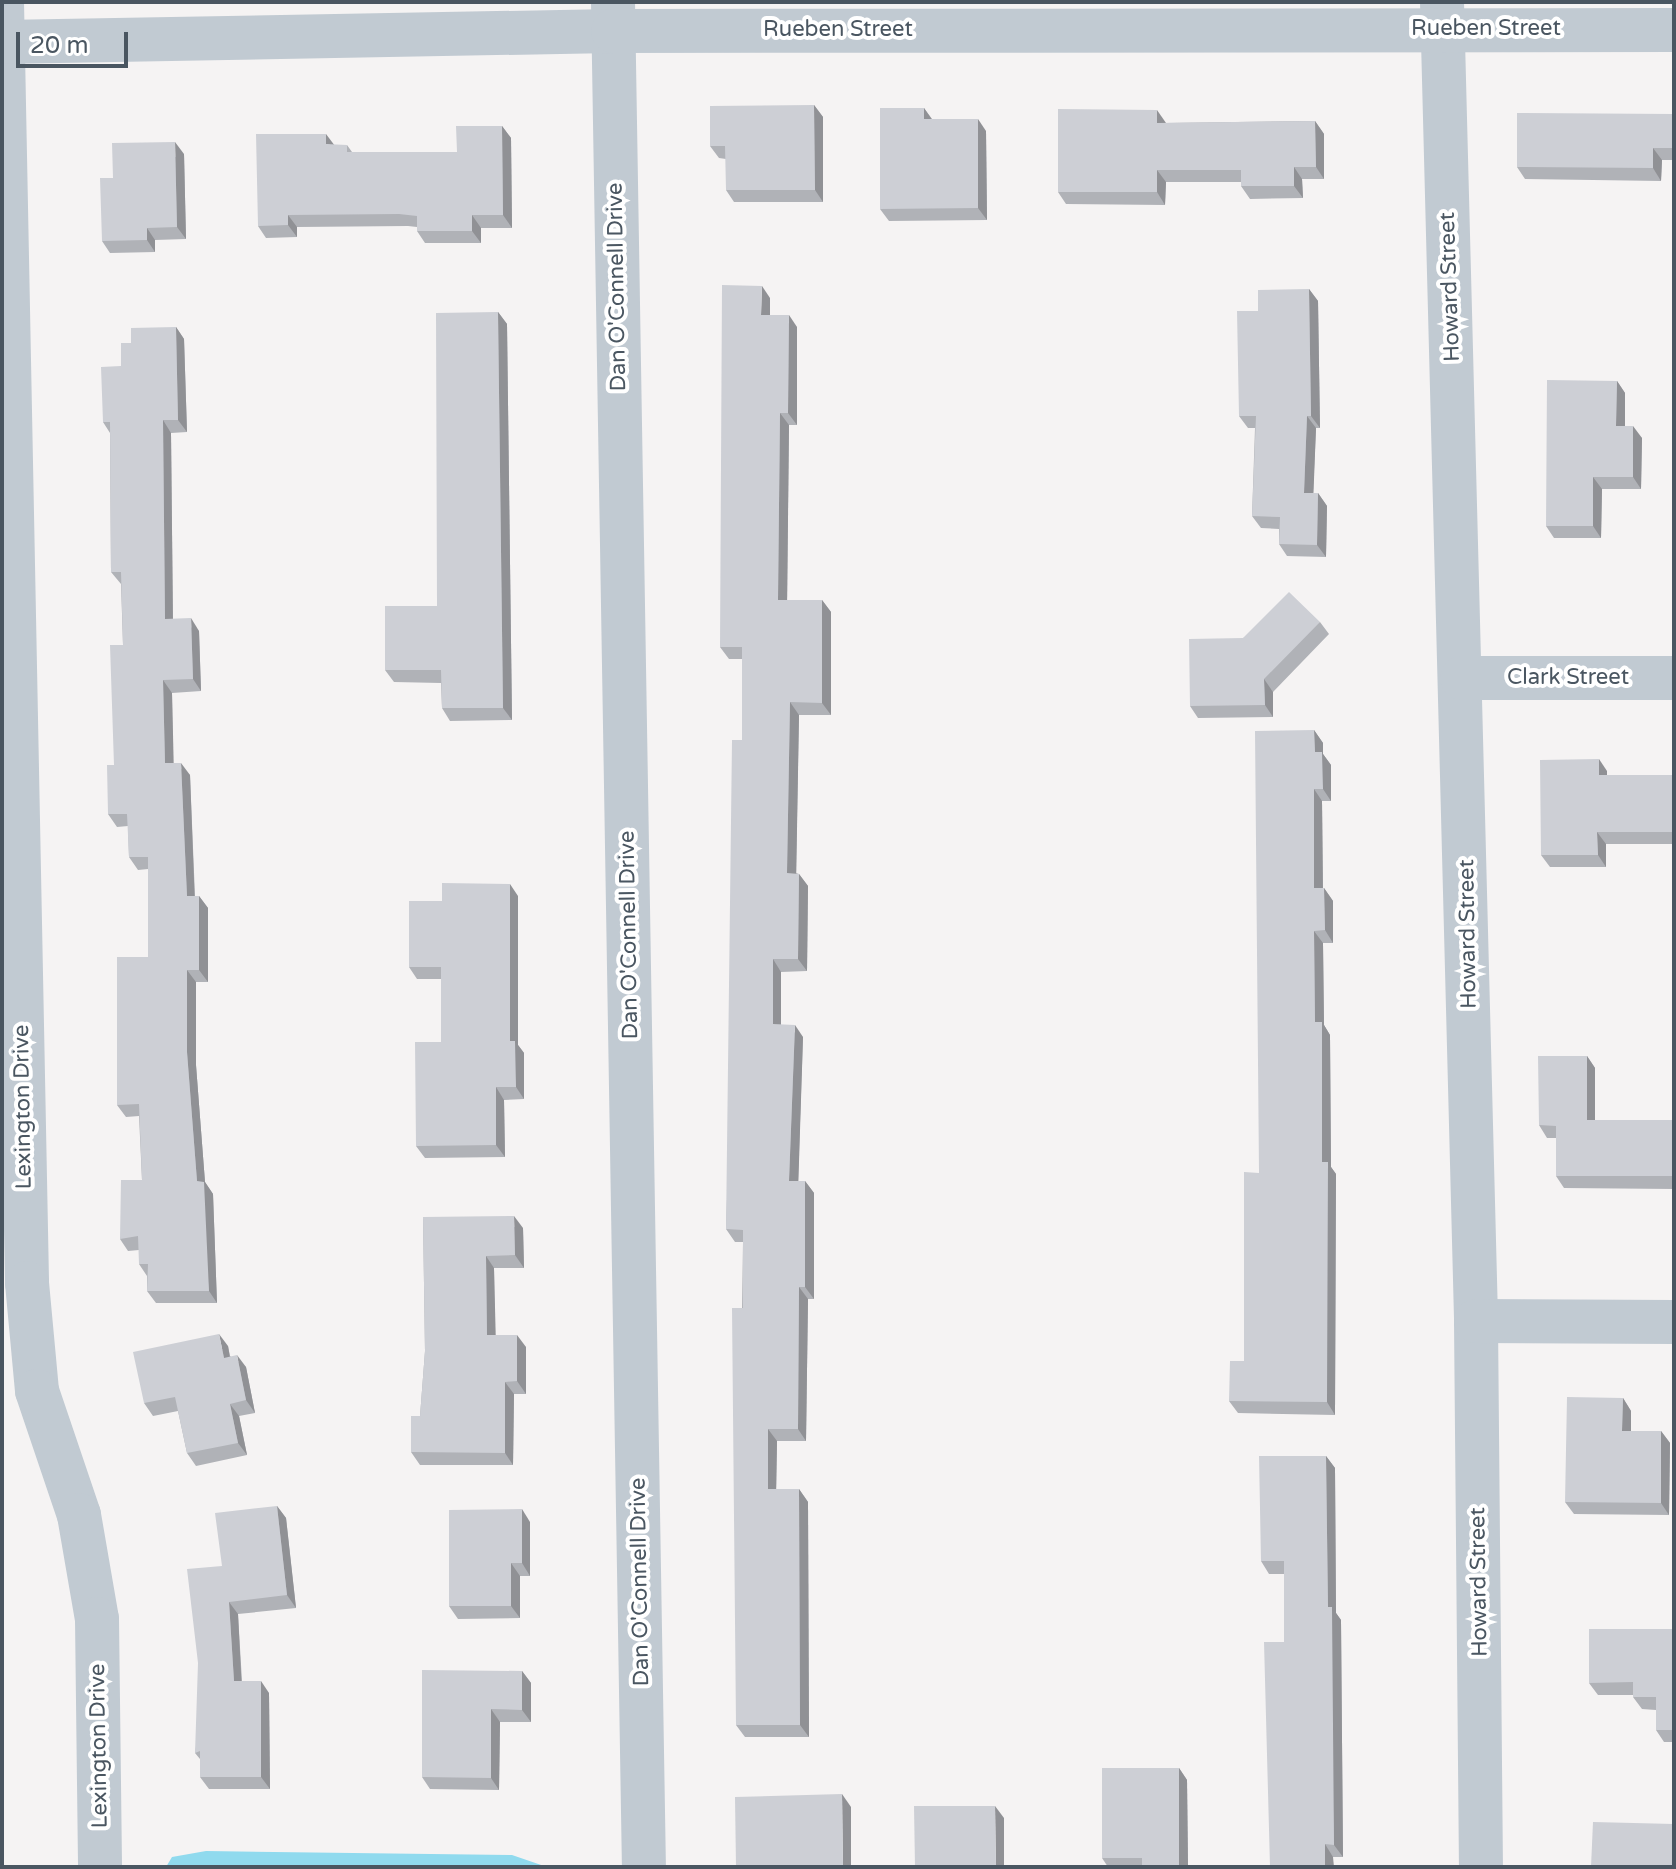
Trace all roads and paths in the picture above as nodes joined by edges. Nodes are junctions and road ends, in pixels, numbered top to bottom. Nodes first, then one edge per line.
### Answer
1 (2, 2) edge
2 (1442, 15) edge
3 (613, 17) edge
4 (1674, 30) edge
5 (2, 42) edge
6 (1462, 678) junction
7 (1674, 678) edge
8 (1476, 1321) junction
9 (1674, 1322) edge
10 (100, 1867) edge
11 (644, 1867) edge
12 (1481, 1867) edge

1 - 5 street, Lexington Drive
2 - 3 street, Rueben Street
2 - 4 street, Rueben Street
2 - 6 street, Howard Street
3 - 5 street, Rueben Street
3 - 11 street, Dan O'Connell Drive
5 - 10 street, Lexington Drive
6 - 7 street, Clark Street
6 - 8 street, Howard Street
8 - 9 street
8 - 12 street, Howard Street

